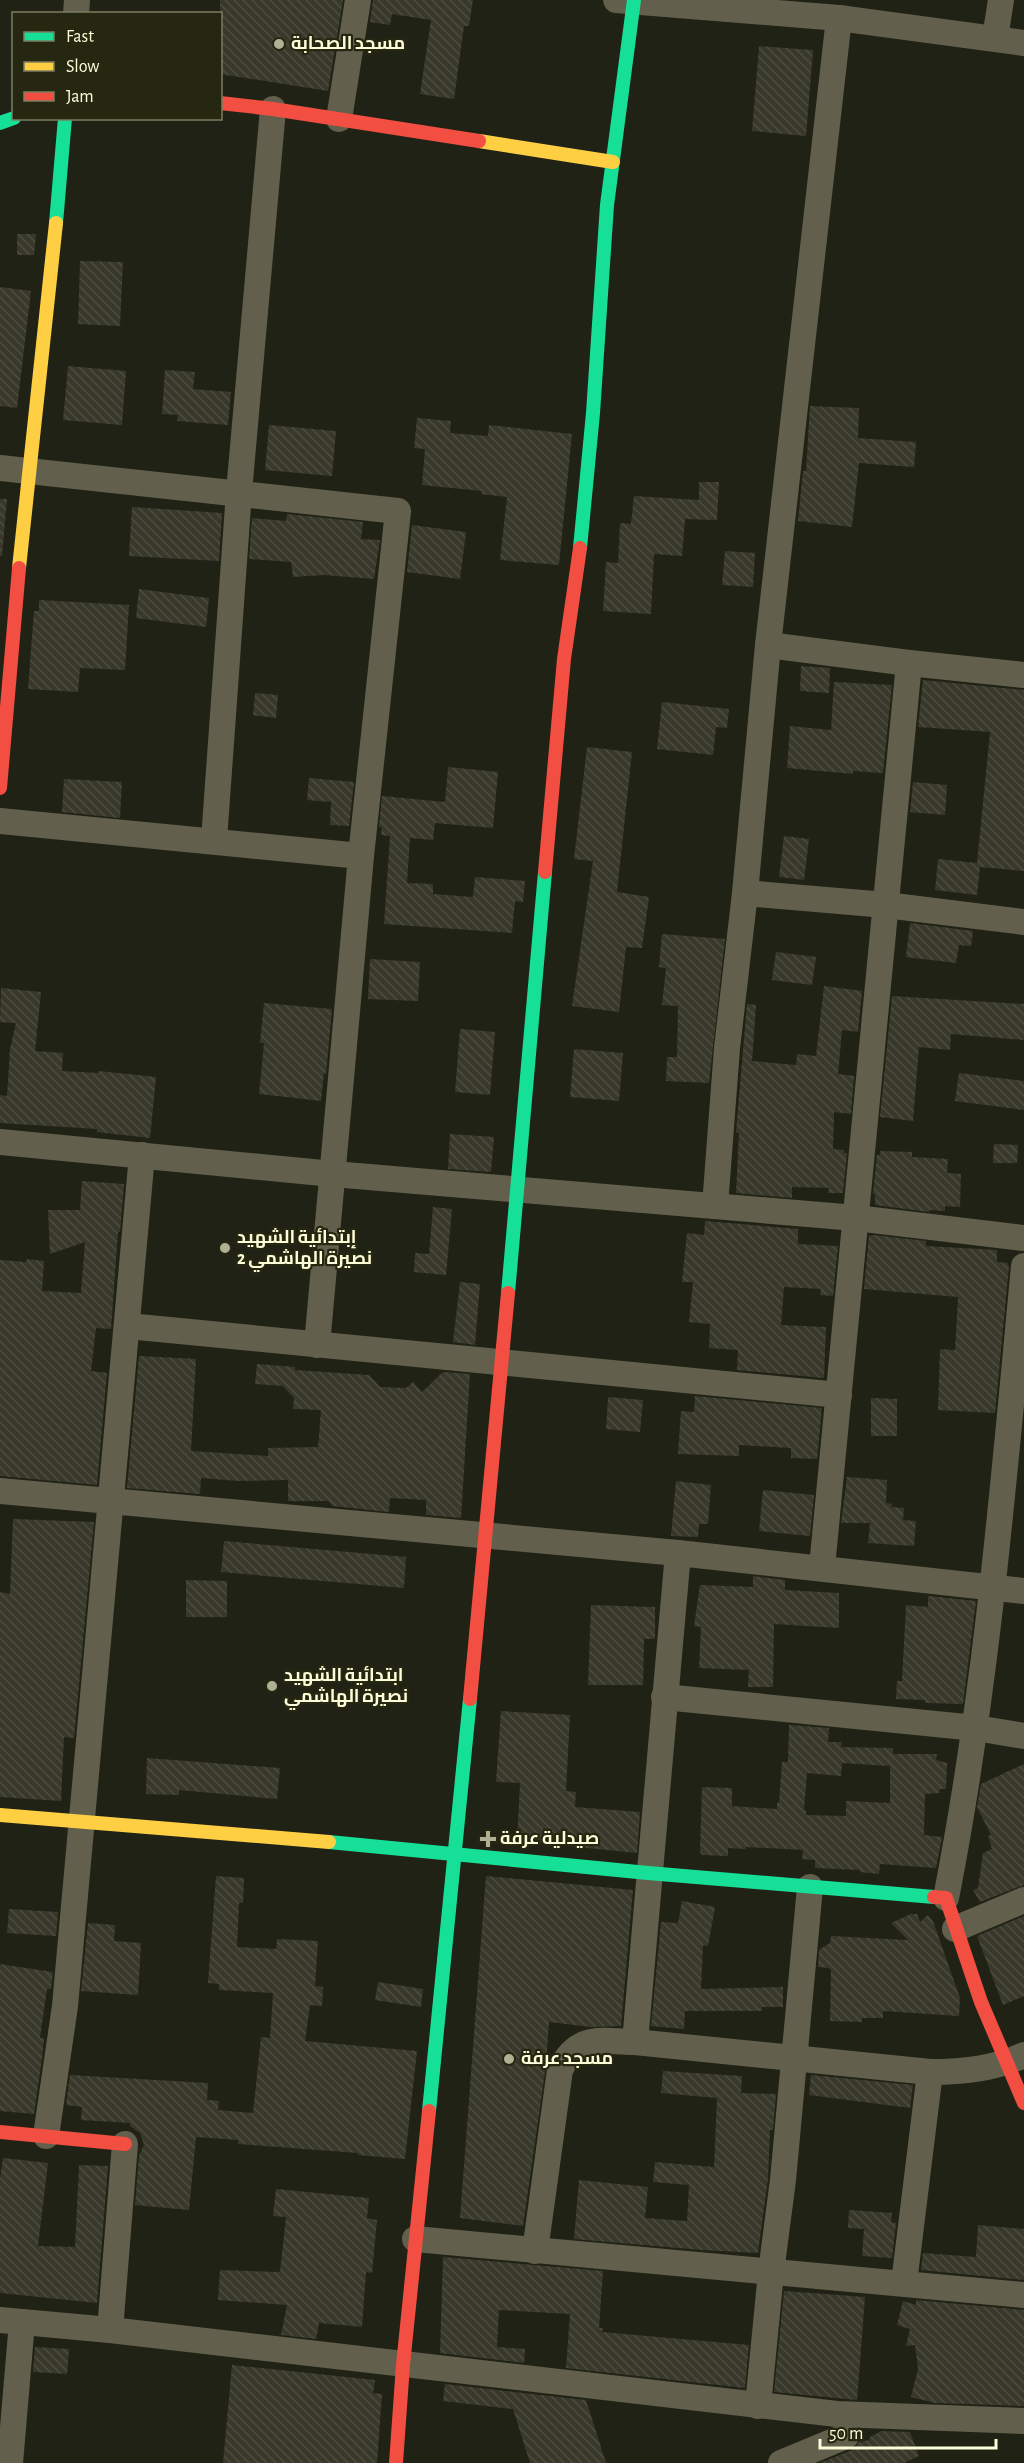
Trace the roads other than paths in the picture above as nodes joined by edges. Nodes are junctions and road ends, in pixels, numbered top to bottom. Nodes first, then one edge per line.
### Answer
1 (358, 0) edge
2 (1001, 0) edge
3 (628, 1) edge
4 (839, 18) junction
5 (994, 38) junction
6 (1024, 43) edge
7 (222, 103) edge
8 (273, 109) junction
9 (339, 119) junction
10 (64, 120) edge
11 (613, 162) junction
12 (0, 468) edge
13 (28, 471) junction
14 (239, 492) junction
15 (768, 645) junction
16 (909, 663) junction
17 (1024, 675) edge
18 (0, 788) edge
19 (0, 821) edge
20 (214, 840) junction
21 (361, 856) junction
22 (745, 893) junction
23 (886, 905) junction
24 (1024, 922) edge
25 (0, 1142) edge
26 (142, 1155) junction
27 (333, 1174) junction
28 (516, 1189) junction
29 (715, 1206) junction
30 (856, 1218) junction
31 (1024, 1238) edge
32 (1024, 1266) edge
33 (128, 1326) junction
34 (317, 1345) junction
35 (501, 1362) junction
36 (839, 1395) junction
37 (0, 1491) edge
38 (110, 1502) junction
39 (484, 1535) junction
40 (678, 1553) junction
41 (822, 1568) junction
42 (994, 1586) junction
43 (1024, 1590) edge
44 (664, 1697) junction
45 (976, 1728) junction
46 (1024, 1736) edge
47 (0, 1815) edge
48 (81, 1823) junction
49 (456, 1854) junction
50 (648, 1872) junction
51 (810, 1887) junction
52 (946, 1898) junction
53 (1024, 1900) edge
54 (955, 1929) junction
55 (635, 2042) junction
56 (795, 2059) junction
57 (1015, 2059) edge
58 (930, 2072) junction
59 (1024, 2103) edge
60 (0, 2132) edge
61 (46, 2136) junction
62 (124, 2144) joint
63 (415, 2239) junction
64 (535, 2251) junction
65 (771, 2272) junction
66 (904, 2283) junction
67 (1024, 2295) edge
68 (11, 2321) edge
69 (110, 2330) junction
70 (403, 2365) junction
71 (758, 2406) junction
72 (1024, 2421) edge
73 (841, 2425) junction
74 (10, 2463) edge
75 (396, 2463) edge
76 (781, 2463) edge
77 (839, 2463) edge

1 - 9 street
2 - 5 street
3 - 4 street
3 - 11 street
4 - 5 street
4 - 15 street
5 - 6 street
7 - 8 street
8 - 9 street
8 - 14 street
9 - 11 street
10 - 13 street
11 - 28 street
12 - 13 street
13 - 14 street
13 - 18 street
14 - 20 street
14 - 21 street
15 - 16 street
15 - 22 street
16 - 17 street
16 - 23 street
19 - 20 street
20 - 21 street
21 - 27 street
22 - 23 street
22 - 29 street
23 - 24 street
23 - 30 street
25 - 26 street
26 - 27 street
26 - 33 street
27 - 28 street
27 - 34 street
28 - 29 street
28 - 35 street
29 - 30 street
30 - 31 street
30 - 36 street
32 - 42 street
33 - 34 street
33 - 38 street
34 - 35 street
35 - 36 street
35 - 39 street
36 - 41 street
37 - 38 street
38 - 39 street
38 - 48 street
39 - 40 street
39 - 49 street
40 - 41 street
40 - 44 street
41 - 42 street
42 - 43 street
42 - 45 street
44 - 45 street
44 - 50 street
45 - 46 street
45 - 52 street
47 - 48 street
48 - 49 street
48 - 61 street
49 - 50 street
49 - 63 street
50 - 51 street
50 - 55 street
51 - 52 street
51 - 56 street
52 - 54 street
53 - 54 street
54 - 57 street
55 - 56 street
55 - 64 street
56 - 58 street
56 - 65 street
57 - 58 street
57 - 59 street
58 - 66 street
60 - 61 street
61 - 62 street
62 - 69 street
63 - 64 street
63 - 70 street
64 - 65 street
65 - 66 street
65 - 71 street
66 - 67 street
68 - 69 street
68 - 74 street
69 - 70 street
70 - 71 street
70 - 75 street
71 - 73 street
72 - 73 street
73 - 76 street
73 - 77 street

